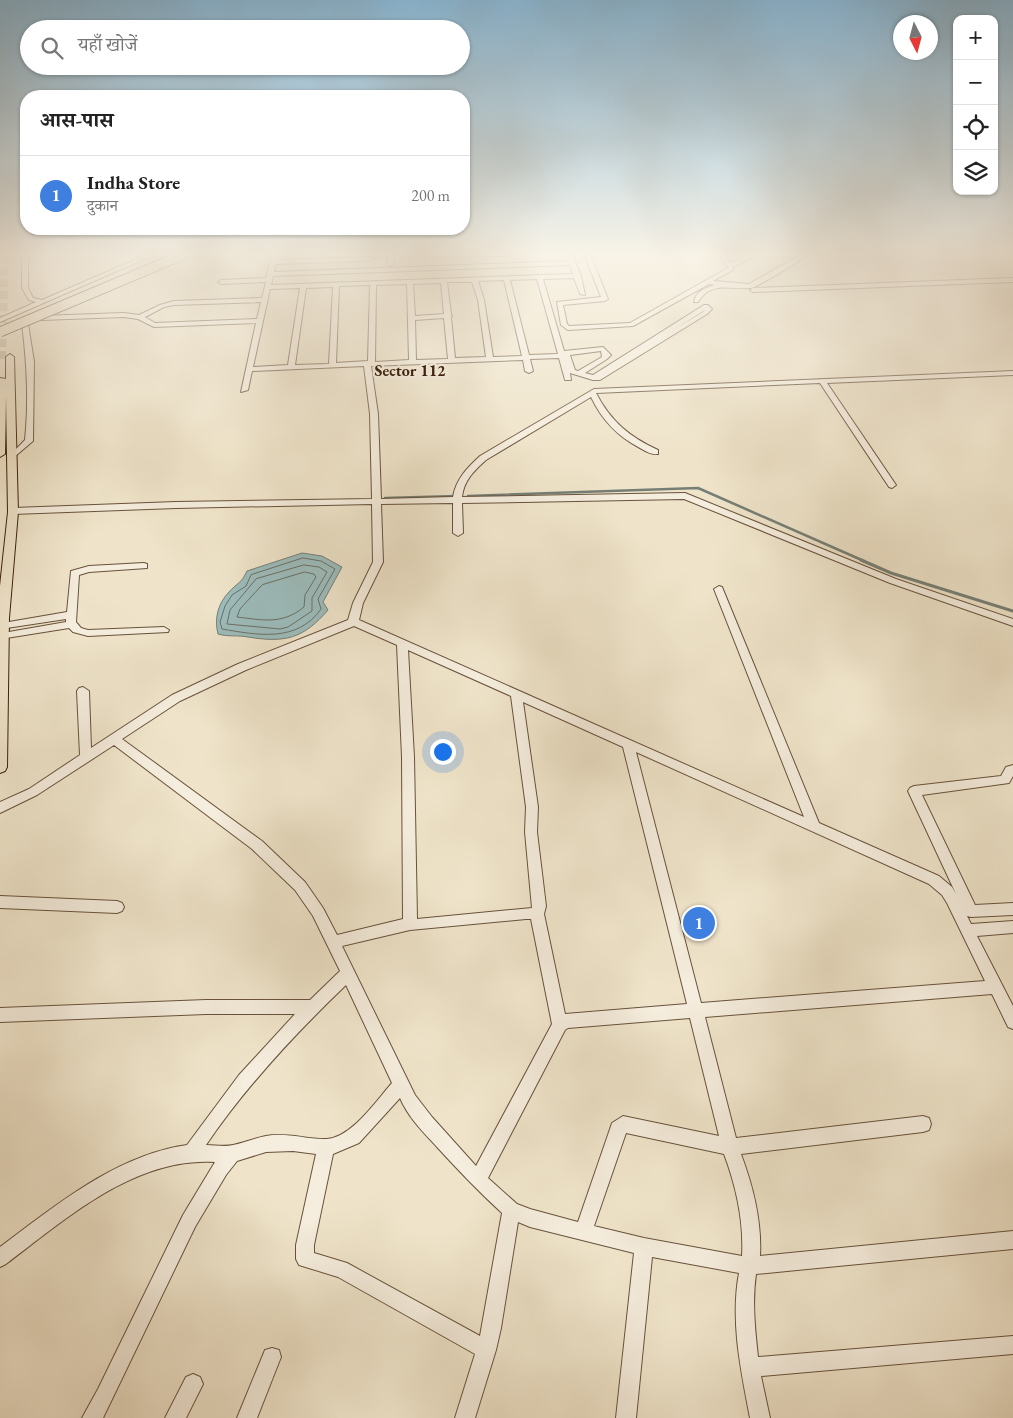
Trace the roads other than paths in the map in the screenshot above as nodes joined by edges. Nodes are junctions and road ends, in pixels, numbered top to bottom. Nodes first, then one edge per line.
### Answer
1 (32, 320) edge
2 (35, 320) edge
3 (146, 320) edge
4 (255, 320) edge
5 (259, 320) edge
6 (298, 320) edge
7 (334, 320) edge
8 (371, 320) edge
9 (412, 320) edge
10 (449, 320) edge
11 (484, 320) edge
12 (517, 320) edge
13 (551, 320) edge
14 (564, 320) edge
15 (640, 320) edge
16 (689, 320) edge
17 (25, 324) junction
18 (0, 334) edge
19 (560, 356) junction
20 (526, 358) junction
21 (490, 359) junction
22 (452, 361) junction
23 (413, 362) junction
24 (369, 363) junction
25 (332, 366) junction
26 (292, 368) junction
27 (249, 369) junction
28 (529, 371) dead end
29 (1013, 373) edge
30 (579, 374) junction
31 (568, 378) dead end
32 (822, 381) junction
33 (244, 390) dead end
34 (592, 392) junction
35 (0, 444) edge
36 (655, 452) dead end
37 (0, 454) edge
38 (13, 456) junction
39 (892, 485) dead end
40 (458, 500) junction
41 (378, 502) junction
42 (13, 510) junction
43 (6, 530) edge
44 (458, 533) dead end
45 (144, 566) dead end
46 (719, 589) dead end
47 (70, 620) junction
48 (352, 622) junction
49 (1013, 623) edge
50 (3, 627) junction
51 (164, 630) dead end
52 (402, 642) junction
53 (83, 691) dead end
54 (516, 694) junction
55 (113, 738) junction
56 (628, 744) junction
57 (86, 757) junction
58 (0, 767) edge
59 (1013, 770) edge
60 (0, 808) edge
61 (815, 828) junction
62 (954, 891) junction
63 (0, 902) edge
64 (117, 907) dead end
65 (1013, 909) edge
66 (538, 914) junction
67 (410, 924) junction
68 (1013, 927) edge
69 (968, 930) junction
70 (333, 942) junction
71 (348, 973) junction
72 (996, 987) junction
73 (311, 1007) junction
74 (695, 1012) junction
75 (0, 1015) edge
76 (1013, 1022) edge
77 (560, 1025) junction
78 (400, 1086) junction
79 (923, 1124) dead end
80 (326, 1147) junction
81 (730, 1147) junction
82 (191, 1153) junction
83 (232, 1154) junction
84 (478, 1180) junction
85 (511, 1210) junction
86 (584, 1231) junction
87 (1013, 1240) edge
88 (644, 1247) junction
89 (0, 1258) edge
90 (748, 1266) junction
91 (1013, 1345) edge
92 (487, 1350) junction
93 (272, 1357) dead end
94 (750, 1367) junction
95 (193, 1384) dead end
96 (92, 1418) edge
97 (175, 1418) edge
98 (247, 1418) edge
99 (465, 1418) edge
100 (626, 1418) edge
101 (760, 1418) edge

1 - 18 highway, bridge
2 - 17 street
3 - 4 street
5 - 27 street
6 - 26 street
7 - 25 street
8 - 24 street
9 - 23 street
10 - 22 street
11 - 21 street
12 - 20 street
13 - 19 street
14 - 15 street
16 - 30 street
17 - 18 street
17 - 38 street
19 - 20 street
19 - 31 street
20 - 21 street
20 - 28 street
21 - 22 street
22 - 23 street
23 - 24 street
24 - 25 street
24 - 41 street
25 - 26 street
26 - 27 street
27 - 33 street
29 - 32 street
30 - 30 street
32 - 34 street
32 - 39 street
34 - 36 street
34 - 40 street
35 - 37 main road
35 - 38 main road
38 - 42 main road
40 - 41 street
40 - 44 street
40 - 49 street
41 - 42 street
41 - 48 street
42 - 43 main road
43 - 50 main road
45 - 47 street
46 - 61 street
47 - 50 street
47 - 51 street
48 - 52 street
48 - 55 street
50 - 58 main road
52 - 54 street
52 - 67 street
53 - 57 street
54 - 56 street
54 - 66 street
55 - 57 street
55 - 70 street
56 - 61 street
56 - 74 street
57 - 60 street
59 - 62 street
61 - 62 street
62 - 65 street
62 - 69 street
63 - 64 street
66 - 67 street
66 - 77 street
67 - 70 street
68 - 69 street
69 - 72 street
70 - 71 street
71 - 73 street
71 - 78 street
72 - 74 street
72 - 76 street
73 - 75 street
73 - 82 street
74 - 77 street
74 - 81 street
77 - 84 street
78 - 80 street
78 - 84 street
79 - 81 street
80 - 83 street
80 - 92 street
81 - 86 street
81 - 90 street
82 - 83 street
82 - 89 street
83 - 96 street
84 - 85 street
85 - 86 street
85 - 92 street
86 - 88 street
87 - 90 street
88 - 90 street
88 - 100 street
90 - 94 street
91 - 94 street
92 - 99 street
93 - 98 street
94 - 101 street
95 - 97 street

